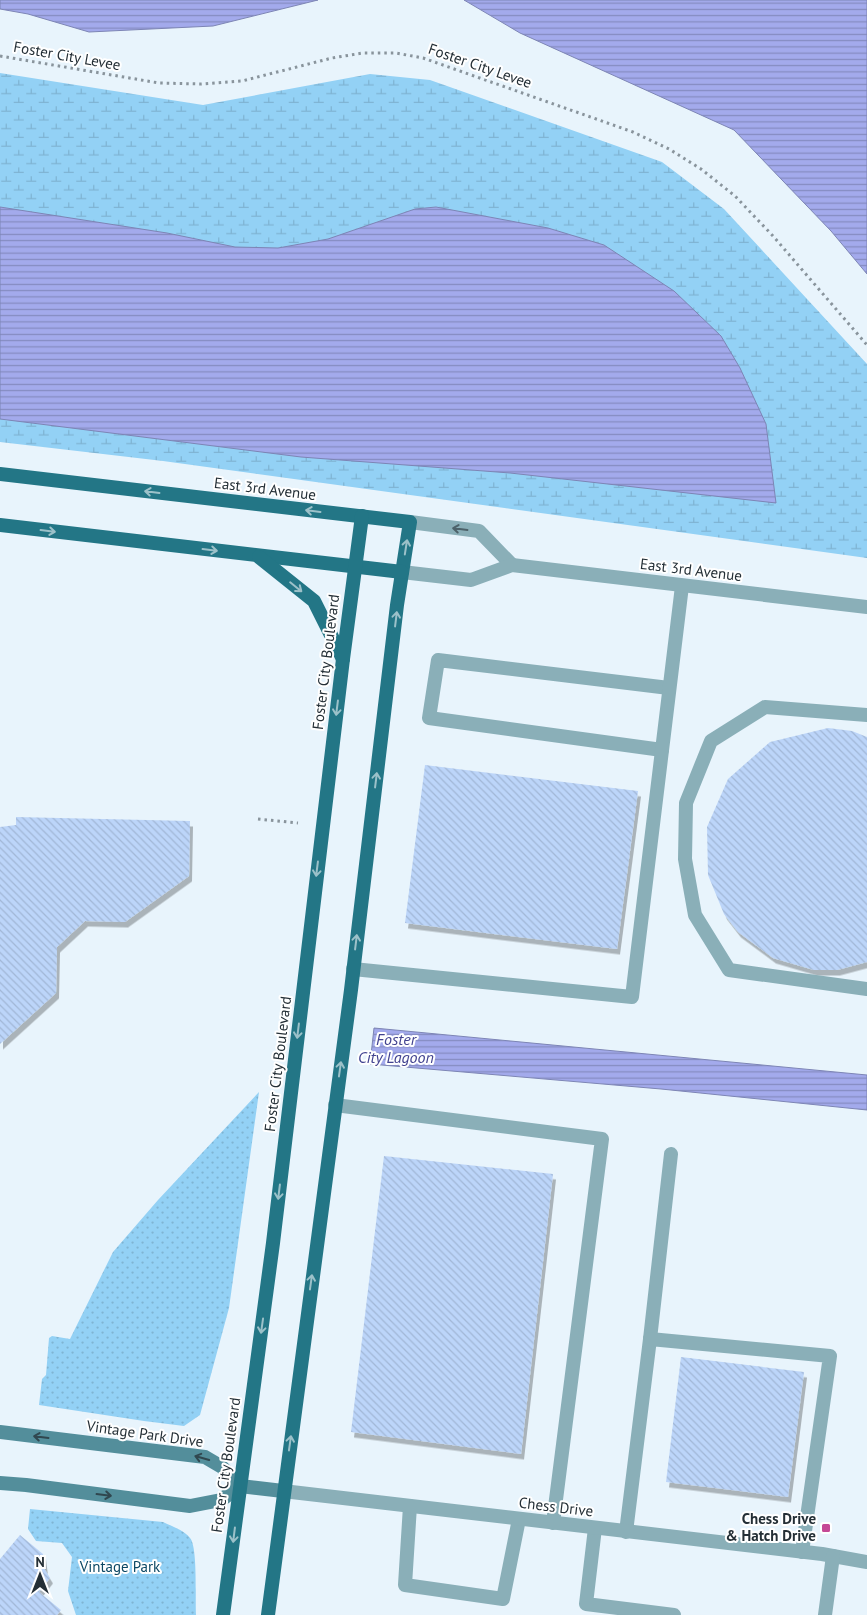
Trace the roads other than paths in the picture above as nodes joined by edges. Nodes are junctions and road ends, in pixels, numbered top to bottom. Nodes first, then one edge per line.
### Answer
1 (0, 474) edge
2 (362, 516) junction
3 (410, 522) junction
4 (0, 525) edge
5 (259, 556) junction
6 (512, 565) junction
7 (354, 567) junction
8 (402, 572) junction
9 (682, 586) junction
10 (867, 607) edge
11 (343, 660) junction
12 (670, 688) junction
13 (867, 715) edge
14 (662, 750) junction
15 (353, 969) junction
16 (867, 989) edge
17 (335, 1105) junction
18 (671, 1154) dead end
19 (650, 1338) junction
20 (0, 1432) edge
21 (0, 1483) edge
22 (240, 1486) junction
23 (283, 1491) junction
24 (410, 1506) junction
25 (519, 1519) junction
26 (553, 1523) junction
27 (596, 1528) junction
28 (626, 1532) junction
29 (802, 1552) junction
30 (833, 1556) junction
31 (867, 1562) edge
32 (223, 1615) edge
33 (268, 1615) edge
34 (674, 1615) edge
35 (826, 1615) edge

2 -> 1 main road, East 3rd Avenue
2 - 3 main road, East 3rd Avenue
2 - 7 main road, Foster City Boulevard
6 -> 3 street, East 3rd Avenue
8 -> 3 main road
4 -> 5 main road, East 3rd Avenue
5 - 7 main road, East 3rd Avenue
5 -> 11 main road
6 - 8 street, East 3rd Avenue
6 - 9 street, East 3rd Avenue
7 - 8 main road, East 3rd Avenue
7 - 11 main road, Foster City Boulevard
15 -> 8 main road
9 - 10 street, East 3rd Avenue
9 - 12 street
11 -> 22 main road, Foster City Boulevard
12 - 14 street
12 - 14 street
13 - 16 street
14 - 15 street
17 -> 15 main road
23 -> 17 main road
17 - 26 street
18 - 19 street
19 - 28 street
19 - 29 street
22 -> 20 main road, Vintage Park Drive
21 -> 22 main road
22 - 23 main road, Chess Drive
22 -> 32 main road, Foster City Boulevard
23 - 24 street, Chess Drive
23 - 33 main road
24 - 25 street, Chess Drive
24 - 25 street
25 - 26 street, Chess Drive
26 - 27 street, Chess Drive
27 - 28 street, Chess Drive
27 - 34 street
28 - 29 street, Chess Drive
29 - 30 street, Chess Drive
30 - 31 street, Chess Drive
30 - 35 street

